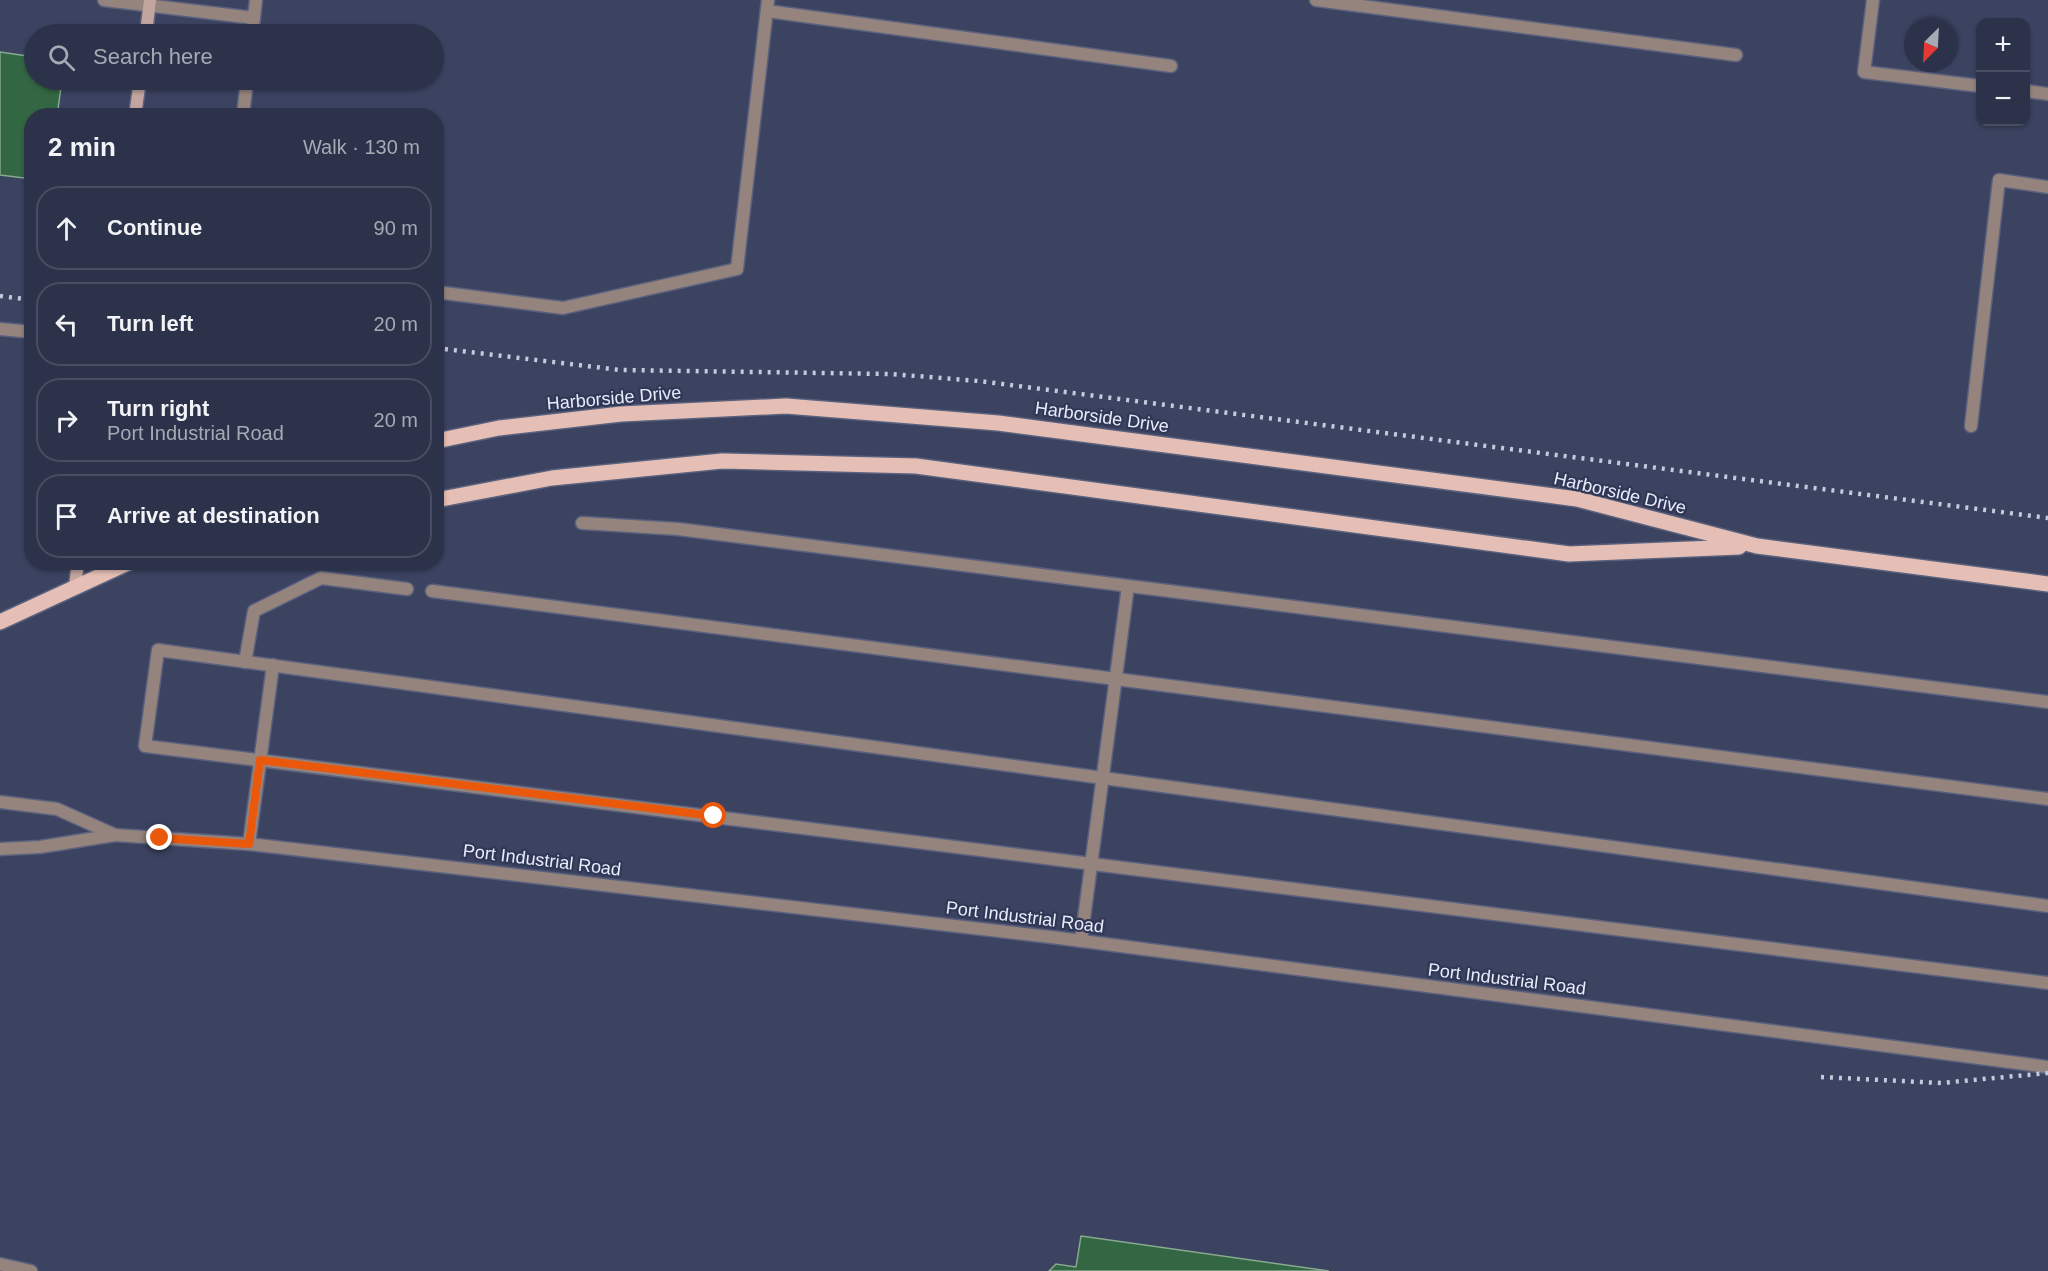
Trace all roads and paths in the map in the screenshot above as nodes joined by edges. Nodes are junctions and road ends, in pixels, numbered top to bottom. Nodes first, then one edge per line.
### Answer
1 (104, 0) edge
2 (256, 0) edge
3 (1316, 0) edge
4 (1873, 0) edge
5 (150, 3) edge
6 (768, 5) edge
7 (254, 18) junction
8 (147, 24) edge
9 (253, 24) edge
10 (1736, 55) dead end
11 (1171, 66) dead end
12 (1976, 86) edge
13 (139, 90) edge
14 (246, 90) edge
15 (2030, 92) edge
16 (2048, 94) edge
17 (136, 108) edge
18 (244, 108) edge
19 (2048, 187) edge
20 (444, 293) edge
21 (0, 329) edge
22 (24, 331) edge
23 (1971, 426) dead end
24 (444, 439) edge
25 (444, 498) edge
26 (582, 523) dead end
27 (1757, 546) junction
28 (77, 570) edge
29 (112, 570) edge
30 (2048, 584) edge
31 (75, 586) junction
32 (1128, 586) junction
33 (407, 589) dead end
34 (432, 591) dead end
35 (0, 622) edge
36 (245, 662) junction
37 (273, 665) junction
38 (1116, 680) junction
39 (2048, 702) edge
40 (260, 760) junction
41 (1102, 778) junction
42 (2048, 799) edge
43 (0, 802) edge
44 (115, 835) junction
45 (249, 844) junction
46 (0, 849) edge
47 (1091, 864) junction
48 (2048, 906) edge
49 (1081, 941) junction
50 (2048, 983) edge
51 (2048, 1067) edge
52 (0, 1264) edge
53 (31, 1271) edge

1 - 5 street
2 - 7 street
3 - 10 street
4 - 12 street
5 - 7 street
5 - 8 main road
6 - 11 street
6 - 20 street
7 - 9 street
13 - 17 main road
14 - 18 street
15 - 16 street
19 - 23 street
21 - 22 street
24 - 27 main road, Harborside Drive
25 - 27 main road, Harborside Drive
26 - 32 street
27 - 30 main road, Harborside Drive
28 - 31 main road
29 - 31 main road
31 - 35 main road
32 - 38 street
32 - 39 street
33 - 36 street
34 - 38 street
36 - 37 street
36 - 40 street
37 - 40 street
37 - 41 street
38 - 41 street
38 - 42 street
40 - 45 street
40 - 47 street
41 - 47 street
41 - 48 street
43 - 44 street, Port Industrial Road
44 - 45 street, Port Industrial Road
44 - 46 street
45 - 49 street, Port Industrial Road
47 - 49 street
47 - 50 street
49 - 51 street, Port Industrial Road
52 - 53 street

